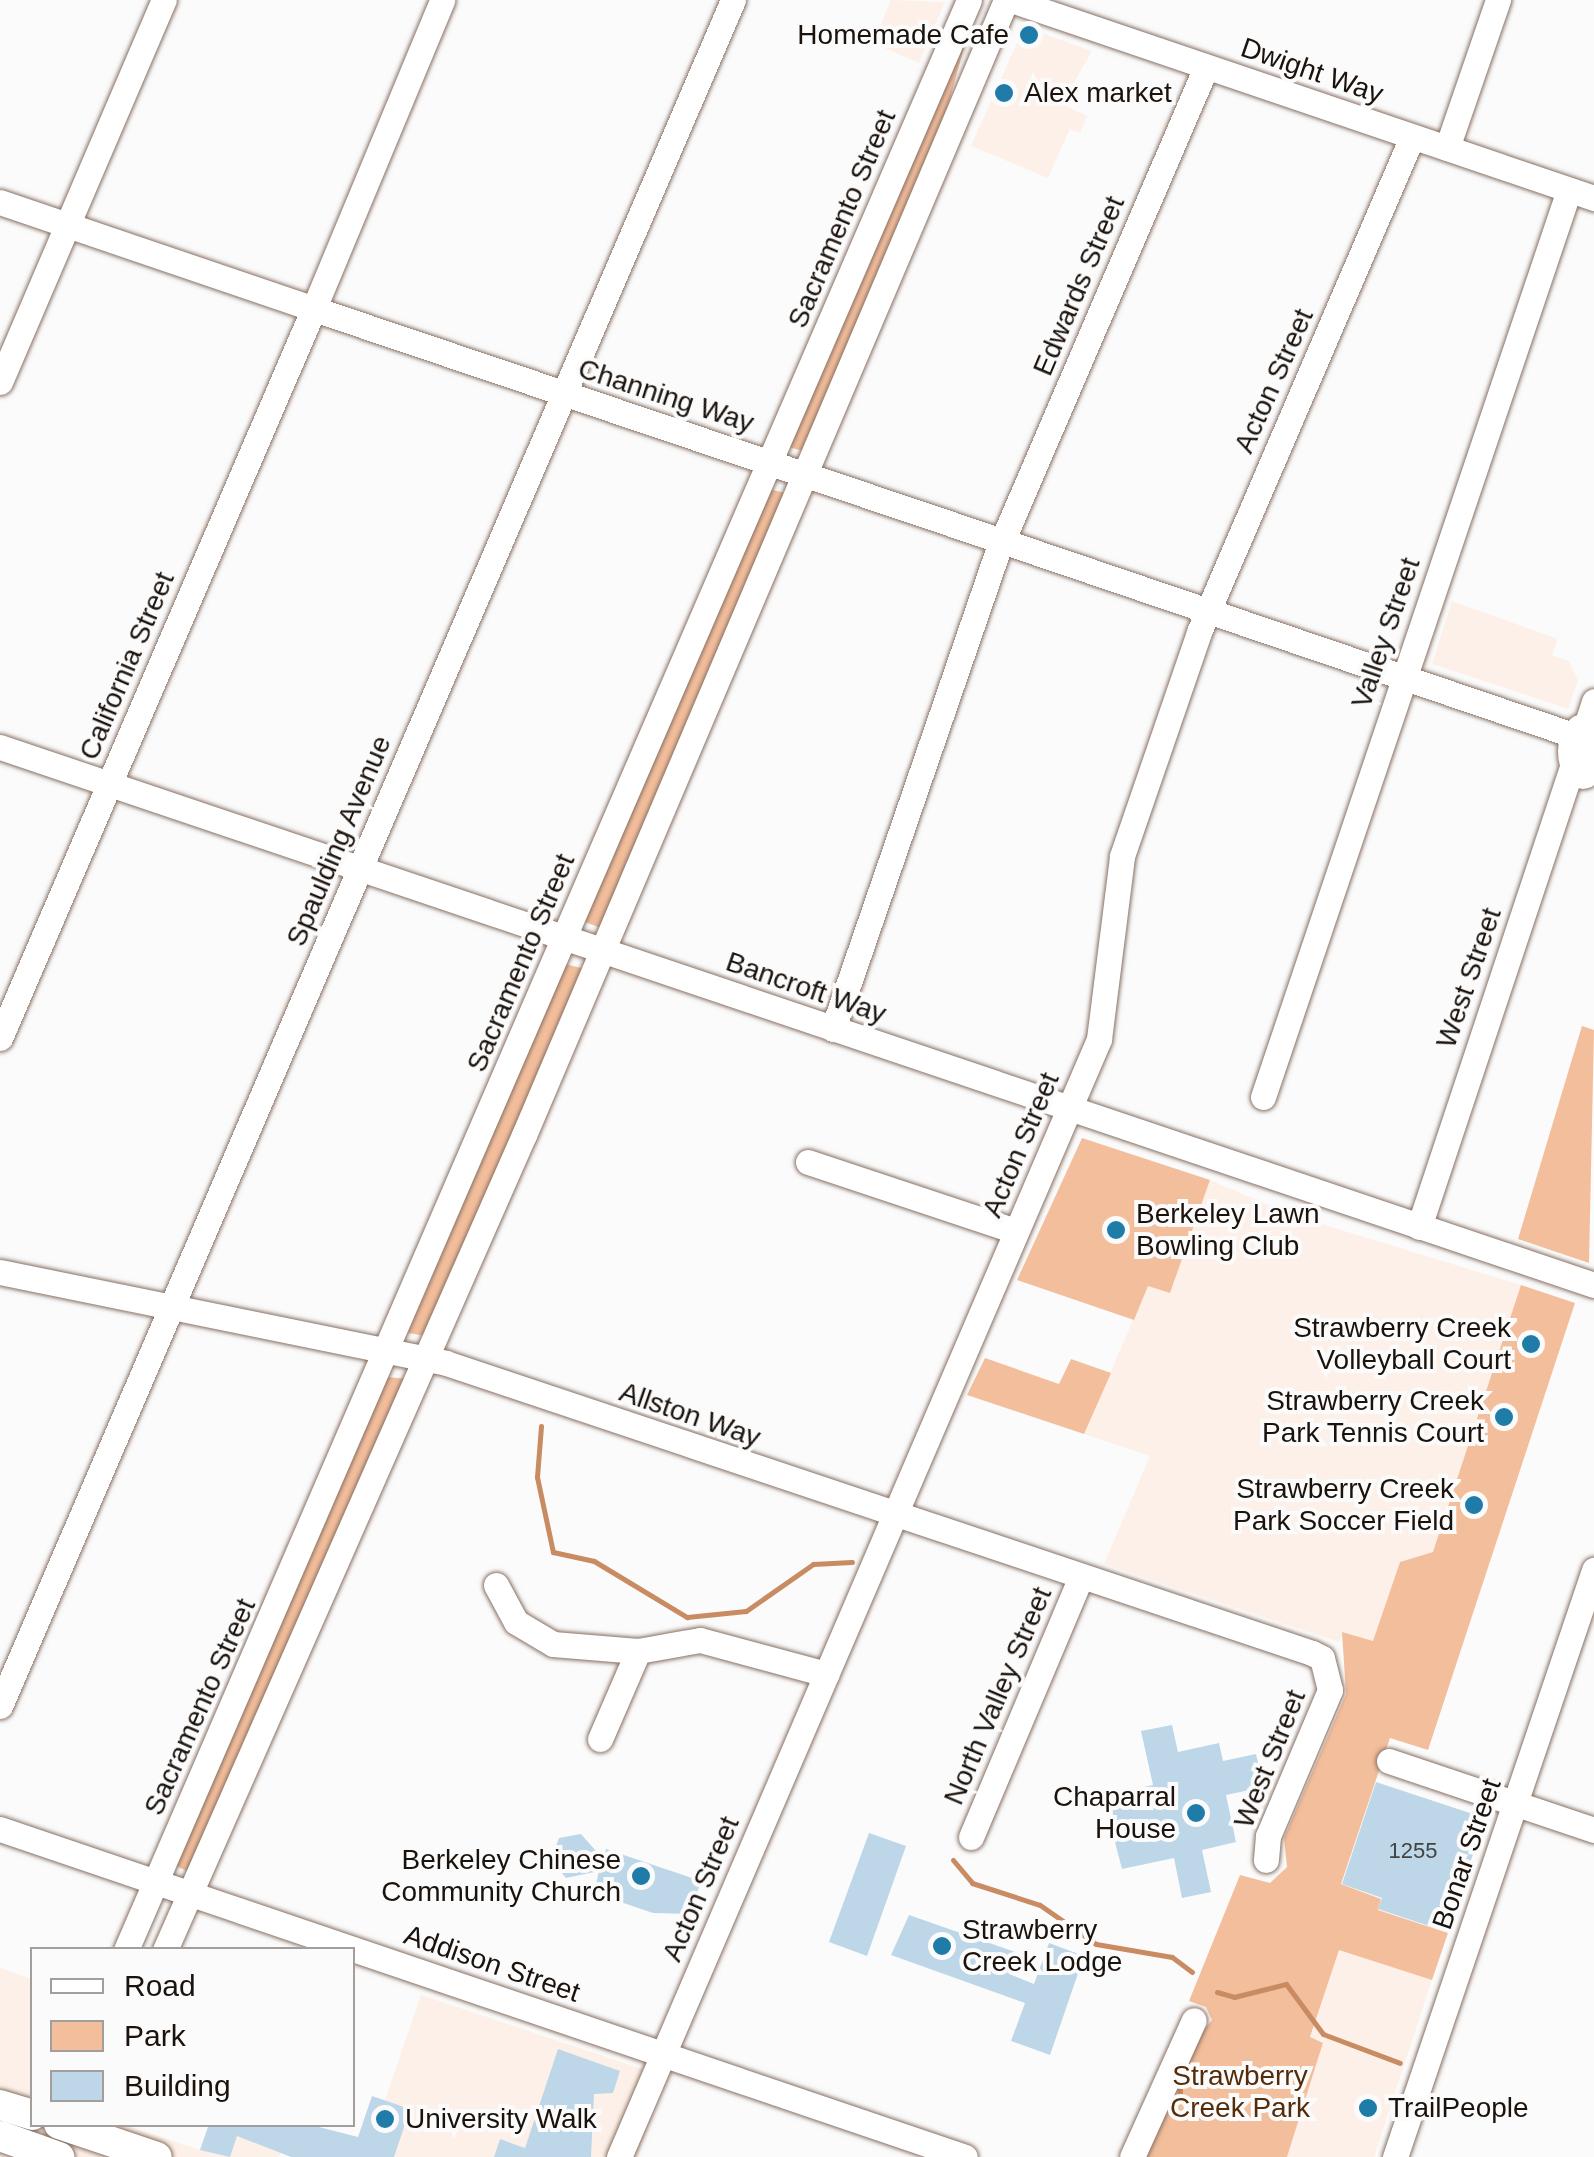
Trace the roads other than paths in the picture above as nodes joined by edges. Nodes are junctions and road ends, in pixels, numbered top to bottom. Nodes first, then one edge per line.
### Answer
1 (164, 0) edge
2 (442, 0) edge
3 (734, 0) edge
4 (969, 0) edge
5 (1009, 0) edge
6 (1498, 0) edge
7 (1206, 66) junction
8 (1412, 137) junction
9 (1448, 148) junction
10 (1582, 194) edge
11 (0, 202) edge
12 (68, 225) junction
13 (314, 309) junction
14 (0, 382) edge
15 (562, 393) junction
16 (770, 462) junction
17 (807, 474) junction
18 (1002, 541) junction
19 (1208, 610) junction
20 (1403, 676) junction
21 (1594, 701) edge
22 (1584, 738) edge
23 (0, 747) edge
24 (109, 784) junction
25 (360, 868) junction
26 (565, 938) junction
27 (602, 951) junction
28 (833, 1030) junction
29 (0, 1038) edge
30 (1263, 1097) dead end
31 (1070, 1109) junction
32 (808, 1162) dead end
33 (1418, 1227) junction
34 (1016, 1231) junction
35 (0, 1272) edge
36 (1594, 1286) edge
37 (172, 1307) junction
38 (388, 1351) junction
39 (426, 1359) junction
40 (895, 1516) junction
41 (1594, 1570) edge
42 (1080, 1579) junction
43 (496, 1584) dead end
44 (638, 1650) junction
45 (826, 1674) junction
46 (1332, 1681) joint
47 (0, 1706) edge
48 (600, 1740) dead end
49 (1389, 1761) dead end
50 (1516, 1803) junction
51 (0, 1828) edge
52 (1594, 1830) edge
53 (971, 1837) dead end
54 (1266, 1860) dead end
55 (155, 1882) junction
56 (190, 1893) junction
57 (127, 1947) edge
58 (166, 1947) edge
59 (348, 1947) edge
60 (355, 1950) edge
61 (1194, 2020) dead end
62 (660, 2054) junction
63 (0, 2105) edge
64 (30, 2115) edge
65 (76, 2135) edge
66 (0, 2136) edge
67 (47, 2147) edge
68 (157, 2157) edge
69 (619, 2157) edge
70 (964, 2157) edge
71 (1132, 2157) edge
72 (1395, 2157) edge

1 - 12 street
2 - 13 street, California Street
3 - 15 street, Spaulding Avenue
4 - 16 street, Sacramento Street
5 - 7 street, Dwight Way
5 - 17 street
6 - 9 street
7 - 8 street, Dwight Way
7 - 18 street, Edwards Street
8 - 9 street, Dwight Way
8 - 19 street, Acton Street
9 - 10 street, Dwight Way
10 - 20 street, Valley Street
11 - 12 street, Channing Way
12 - 13 street, Channing Way
12 - 14 street
13 - 15 street, Channing Way
13 - 24 street, California Street
15 - 16 street, Channing Way
15 - 25 street, Spaulding Avenue
16 - 17 street, Channing Way
16 - 26 street, Sacramento Street
17 - 18 street, Channing Way
17 - 27 street
18 - 19 street, Channing Way
18 - 28 street, Edwards Street
19 - 20 street, Channing Way
19 - 31 street, Acton Street
20 - 22 street, Channing Way
20 - 30 street, Valley Street
21 - 22 street, West Street
22 - 33 street, West Street
23 - 24 street, Bancroft Way
24 - 25 street, Bancroft Way
24 - 29 street, California Street
25 - 26 street, Bancroft Way
25 - 37 street, Spaulding Avenue
26 - 27 street, Bancroft Way
26 - 38 street, Sacramento Street
27 - 28 street, Bancroft Way
27 - 39 street
28 - 31 street, Bancroft Way
31 - 33 street, Bancroft Way
31 - 34 street, Acton Street
32 - 34 street
33 - 36 street, Bancroft Way
34 - 40 street, Acton Street
35 - 37 street, Allston Way
37 - 38 street, Allston Way
37 - 47 street, Spaulding Avenue
38 - 39 street, Allston Way
38 - 55 street, Sacramento Street
39 - 40 street, Allston Way
39 - 56 street
40 - 42 street, Allston Way
40 - 45 street, Acton Street
41 - 50 street, Bonar Street
42 - 46 street, Allston Way
42 - 53 street, North Valley Street
43 - 44 street
44 - 45 street
44 - 48 street
45 - 62 street, Acton Street
46 - 54 street, West Street
49 - 50 street
50 - 52 street
50 - 72 street, Bonar Street
51 - 55 street, Addison Street
55 - 56 street, Addison Street
55 - 57 street, Sacramento Street
56 - 58 street
56 - 59 street, Addison Street
60 - 62 street, Addison Street
61 - 71 street
62 - 69 street, Acton Street
62 - 70 street, Addison Street
63 - 64 main road
65 - 68 main road
66 - 67 main road

